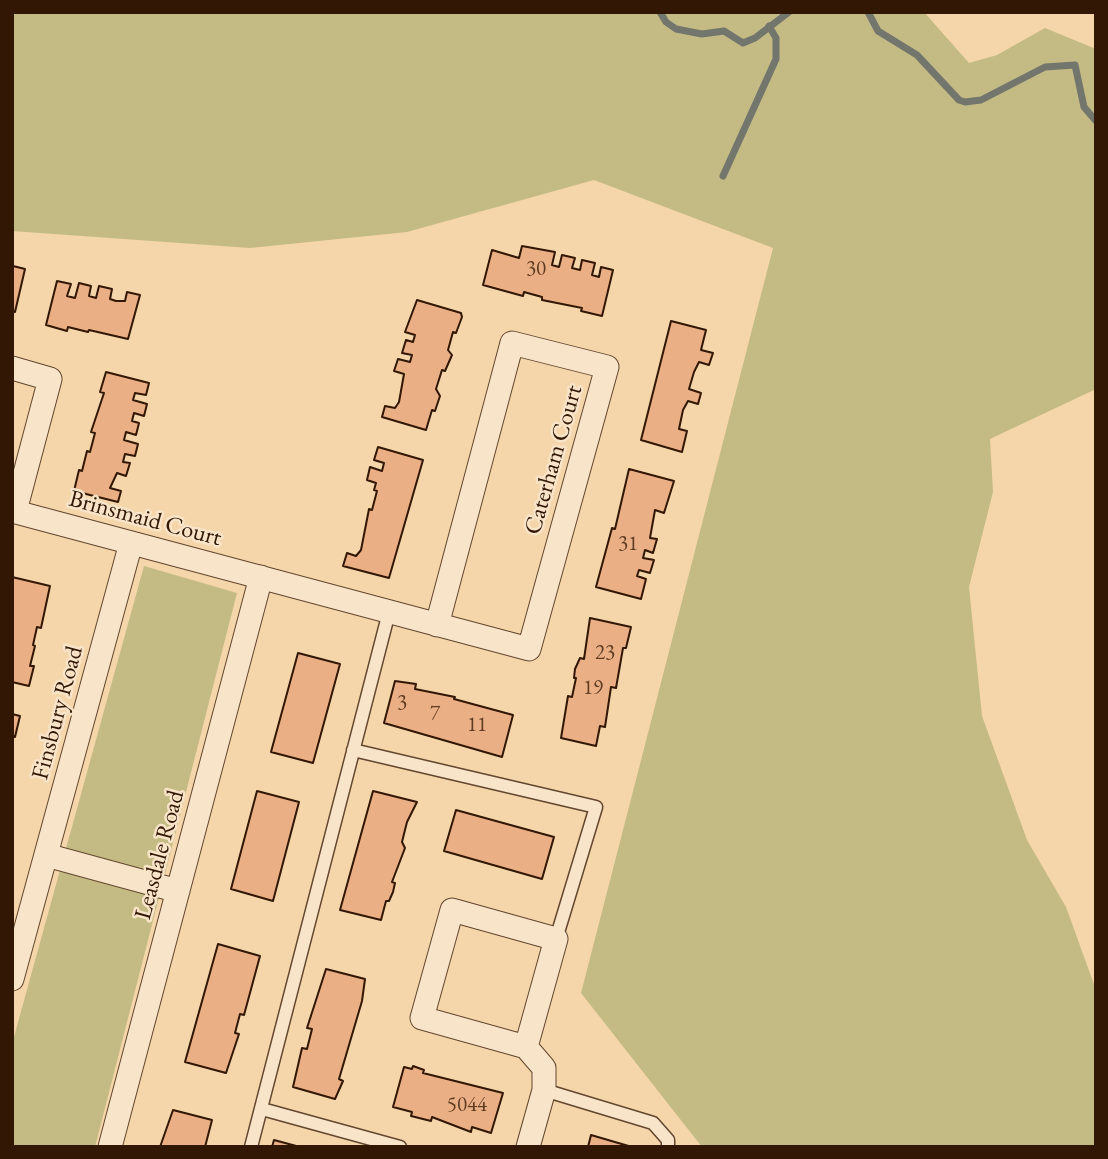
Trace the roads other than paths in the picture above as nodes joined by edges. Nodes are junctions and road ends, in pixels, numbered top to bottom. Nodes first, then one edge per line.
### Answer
1 (12, 368) edge
2 (14, 511) edge
3 (131, 542) junction
4 (261, 578) junction
5 (389, 612) junction
6 (437, 625) junction
7 (354, 750) junction
8 (46, 855) junction
9 (178, 891) junction
10 (556, 939) junction
11 (12, 979) edge
12 (526, 1047) junction
13 (544, 1090) junction
14 (262, 1109) junction
15 (110, 1147) edge
16 (251, 1147) edge
17 (400, 1147) edge
18 (528, 1147) edge
19 (668, 1147) edge

1 - 2 street, Brinsmaid Court
2 - 3 street, Brinsmaid Court
3 - 4 street, Brinsmaid Court
3 - 8 street, Finsbury Road
4 - 5 street, Caterham Court
4 - 9 street, Leasdale Road
5 - 6 street, Caterham Court
5 - 7 lane
6 - 6 street, Caterham Court
7 - 10 lane
7 - 14 lane
8 - 9 street
8 - 11 street, Finsbury Road
9 - 15 street, Leasdale Road
10 - 12 street
10 - 12 street
12 - 13 street
13 - 18 street
13 - 19 lane
14 - 16 lane
14 - 17 lane

